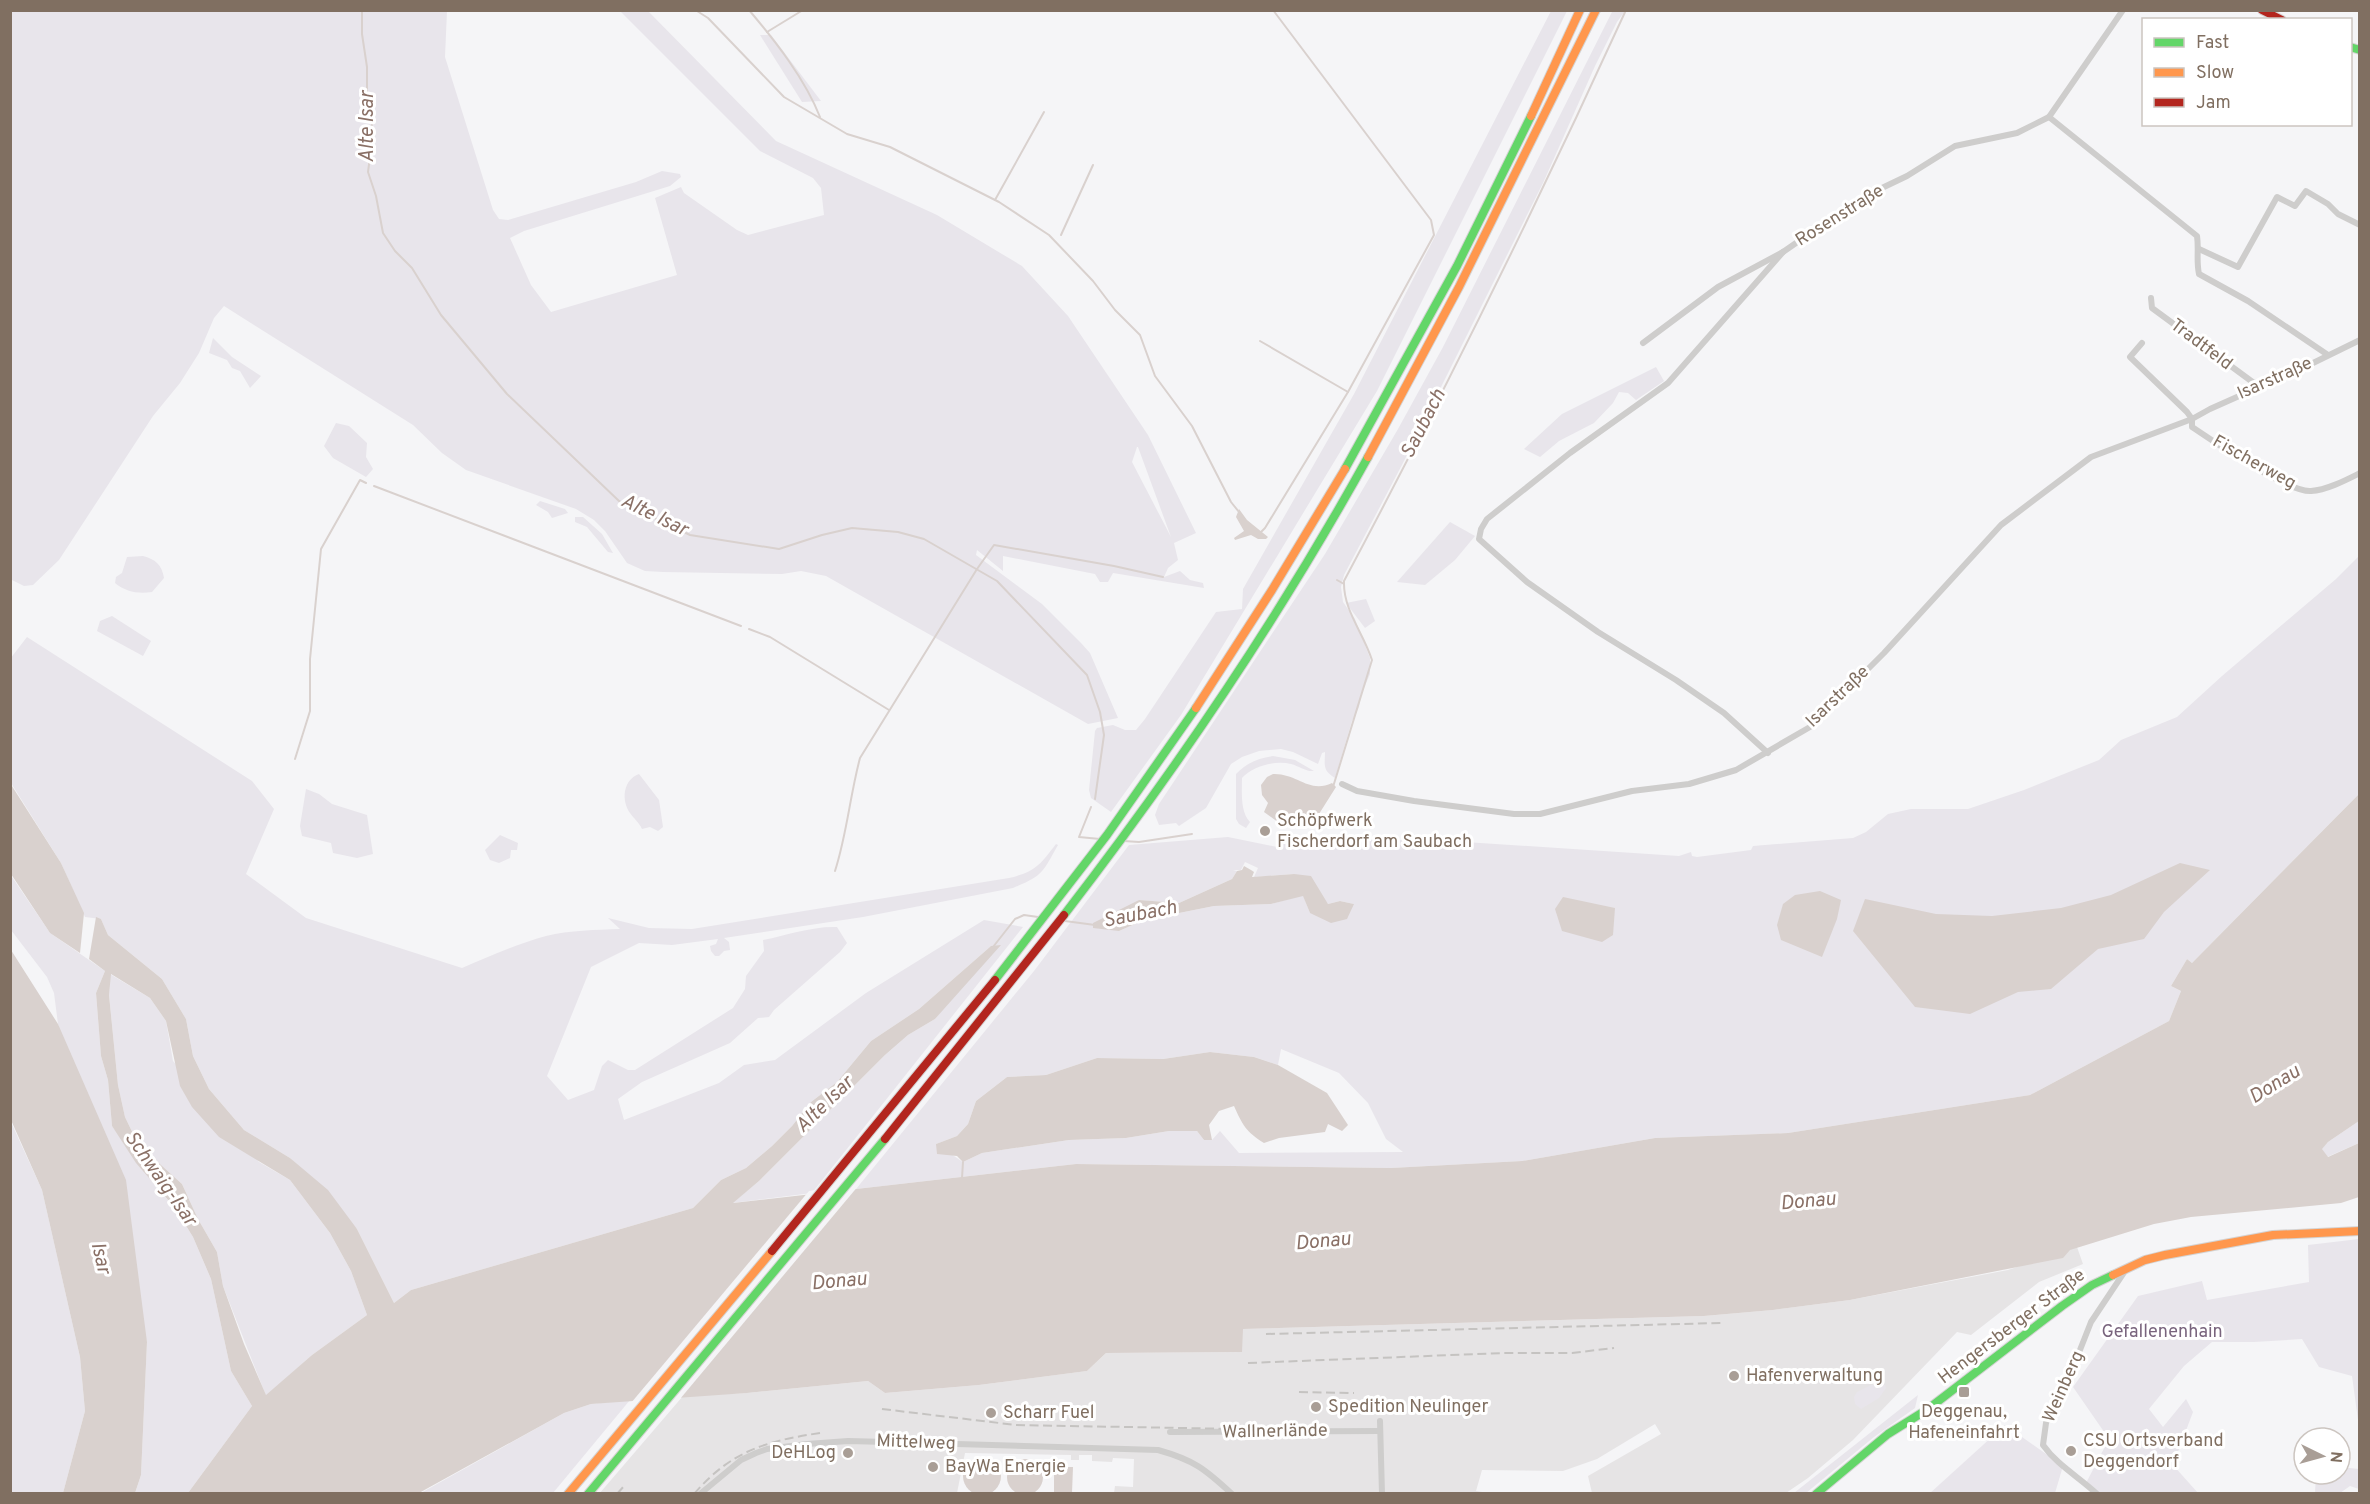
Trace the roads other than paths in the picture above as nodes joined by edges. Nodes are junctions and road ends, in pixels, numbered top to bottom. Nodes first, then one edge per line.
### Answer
1 (1580, 10) edge
2 (1596, 10) edge
3 (2123, 10) edge
4 (2262, 10) edge
5 (2278, 18) edge
6 (2049, 117) junction
7 (2360, 225) edge
8 (2199, 249) junction
9 (1783, 252) junction
10 (2151, 298) dead end
11 (2360, 340) edge
12 (1643, 343) dead end
13 (2142, 343) dead end
14 (2328, 355) junction
15 (2258, 386) junction
16 (2192, 419) junction
17 (2360, 473) edge
18 (1768, 753) junction
19 (1342, 784) dead end
20 (2360, 1231) edge
21 (2127, 1268) junction
22 (1380, 1421) dead end
23 (1380, 1431) junction
24 (1170, 1432) dead end
25 (565, 1492) edge
26 (588, 1494) edge
27 (700, 1494) edge
28 (1232, 1494) edge
29 (1382, 1494) edge
30 (1816, 1494) edge
31 (2097, 1494) edge

1 - 25 main road
2 - 26 main road
3 - 6 street, Rosenstraße
4 - 5 main road
6 - 8 street
6 - 9 street, Rosenstraße
7 - 8 street
8 - 14 street
9 - 12 street, Rosenstraße
9 - 18 street
10 - 15 street, Tradtfeld
11 - 14 street, Isarstraße
13 - 16 street
14 - 15 street, Isarstraße
15 - 16 street, Isarstraße
16 - 17 street, Fischerweg
16 - 18 street, Isarstraße
18 - 19 street, Isarstraße
20 - 21 main road, Hengersberger Straße
21 - 30 main road, Hengersberger Straße
21 - 31 street, Weinberg
22 - 23 street
23 - 24 street, Wallnerlände
23 - 29 street
27 - 28 street, Mittelweg

